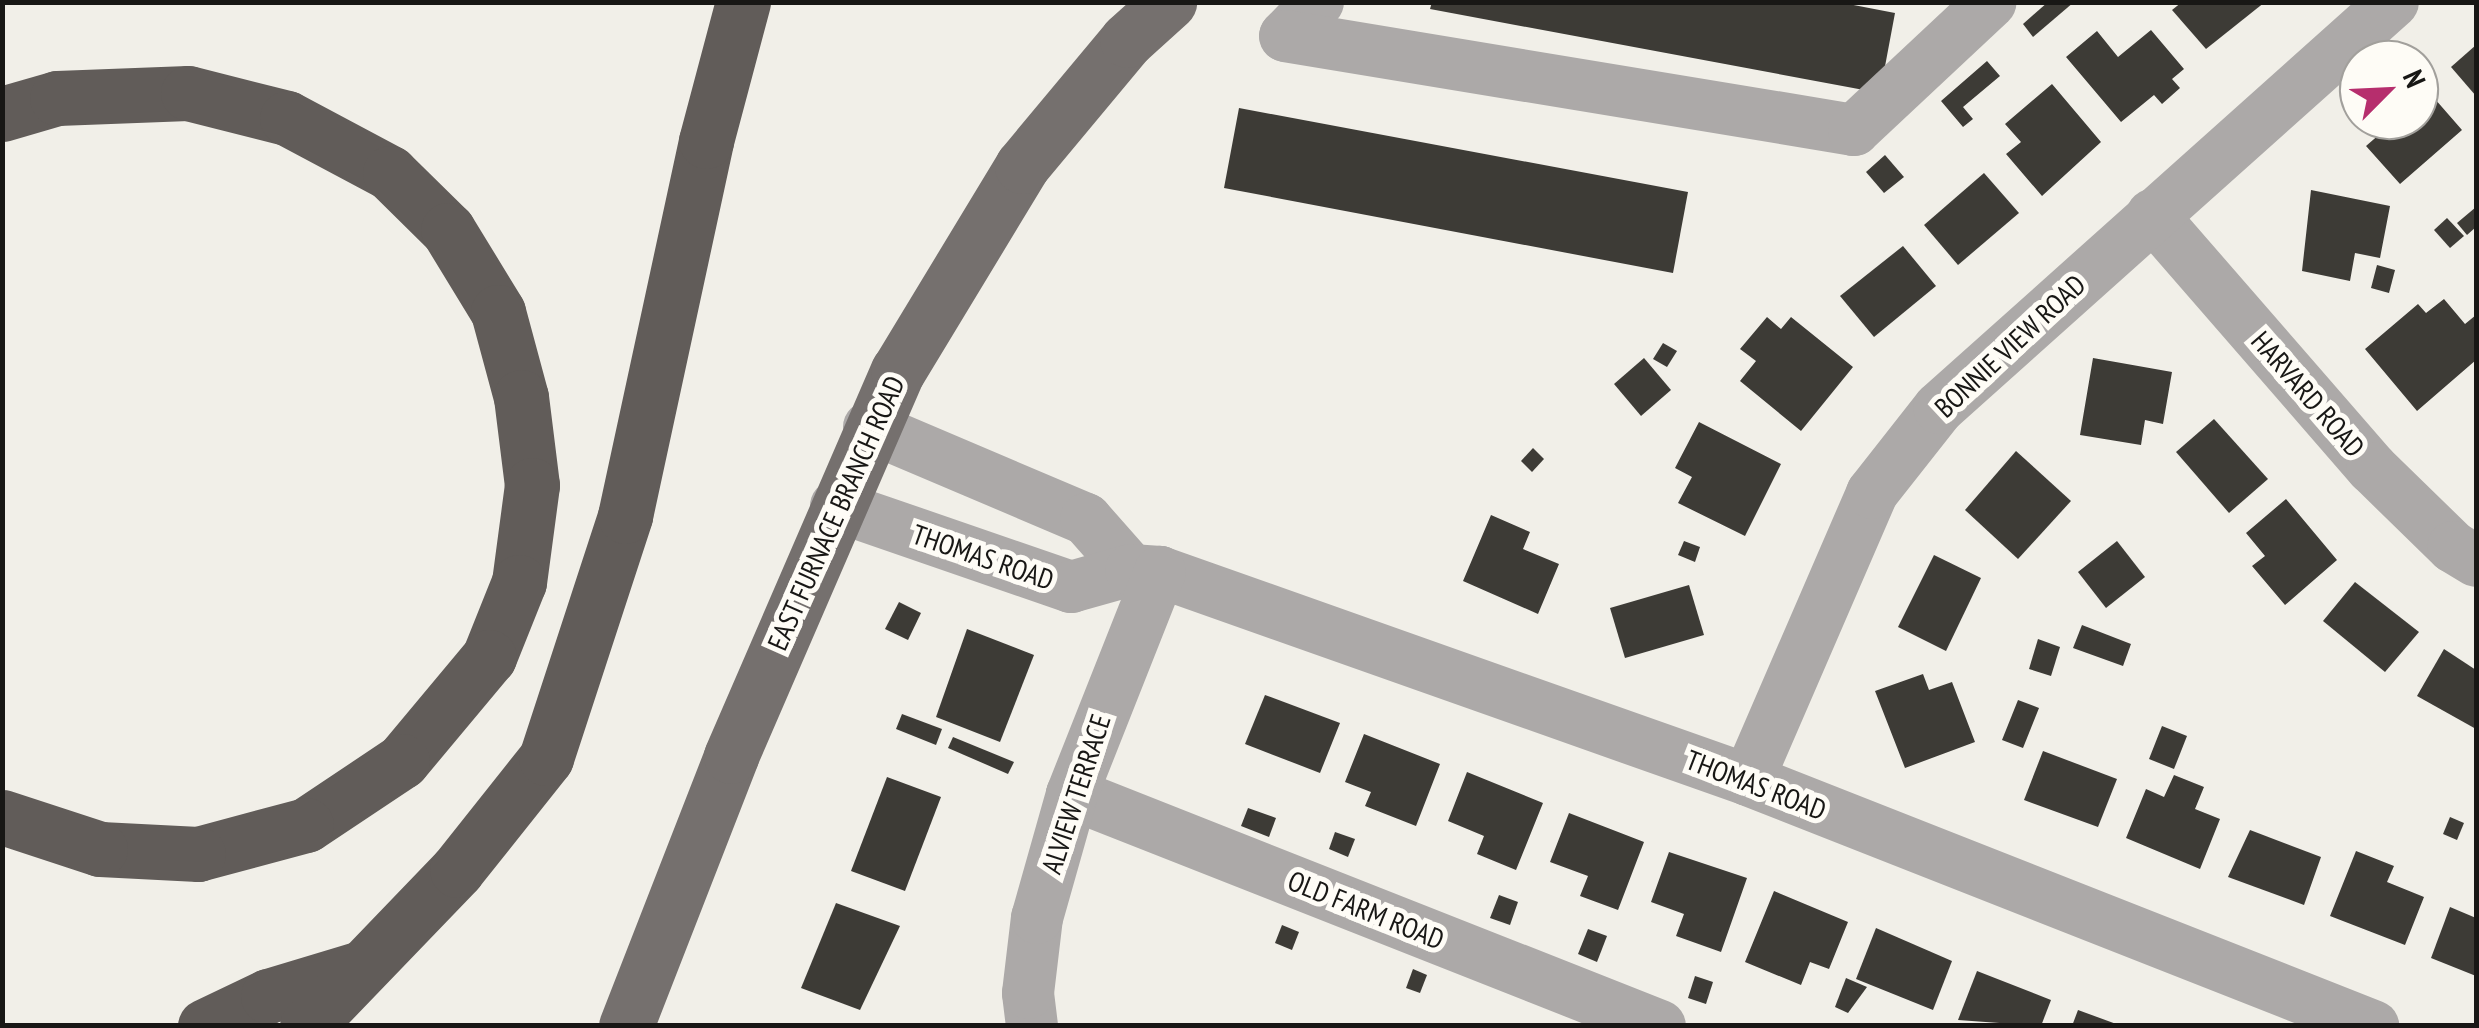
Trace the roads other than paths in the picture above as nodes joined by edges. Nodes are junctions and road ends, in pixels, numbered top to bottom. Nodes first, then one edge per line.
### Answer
1 (743, 2) edge
2 (1169, 2) edge
3 (1318, 2) edge
4 (1991, 2) edge
5 (2394, 2) edge
6 (2, 114) edge
7 (2152, 215) junction
8 (869, 427) junction
9 (836, 506) junction
10 (2476, 561) edge
11 (1146, 571) junction
12 (1748, 780) junction
13 (1072, 794) junction
14 (2, 817) edge
15 (364, 966) junction
16 (204, 1026) edge
17 (307, 1026) edge
18 (626, 1026) edge
19 (1032, 1026) edge
20 (1660, 1026) edge
21 (2373, 1026) edge

1 - 15 highway
2 - 8 main road, EAST FURNACE BRANCH ROAD
3 - 4 street
5 - 7 street, BONNIE VIEW ROAD
6 - 14 highway
7 - 10 street, HARVARD ROAD
7 - 12 street, BONNIE VIEW ROAD
8 - 9 main road, EAST FURNACE BRANCH ROAD
8 - 11 street, THOMAS ROAD
9 - 11 street, THOMAS ROAD
9 - 18 main road, EAST FURNACE BRANCH ROAD
11 - 12 street, THOMAS ROAD
11 - 13 street, ALVIEW TERRACE
12 - 21 street, THOMAS ROAD
13 - 19 street, ALVIEW TERRACE
13 - 20 street, OLD FARM ROAD
15 - 16 highway
15 - 17 highway

